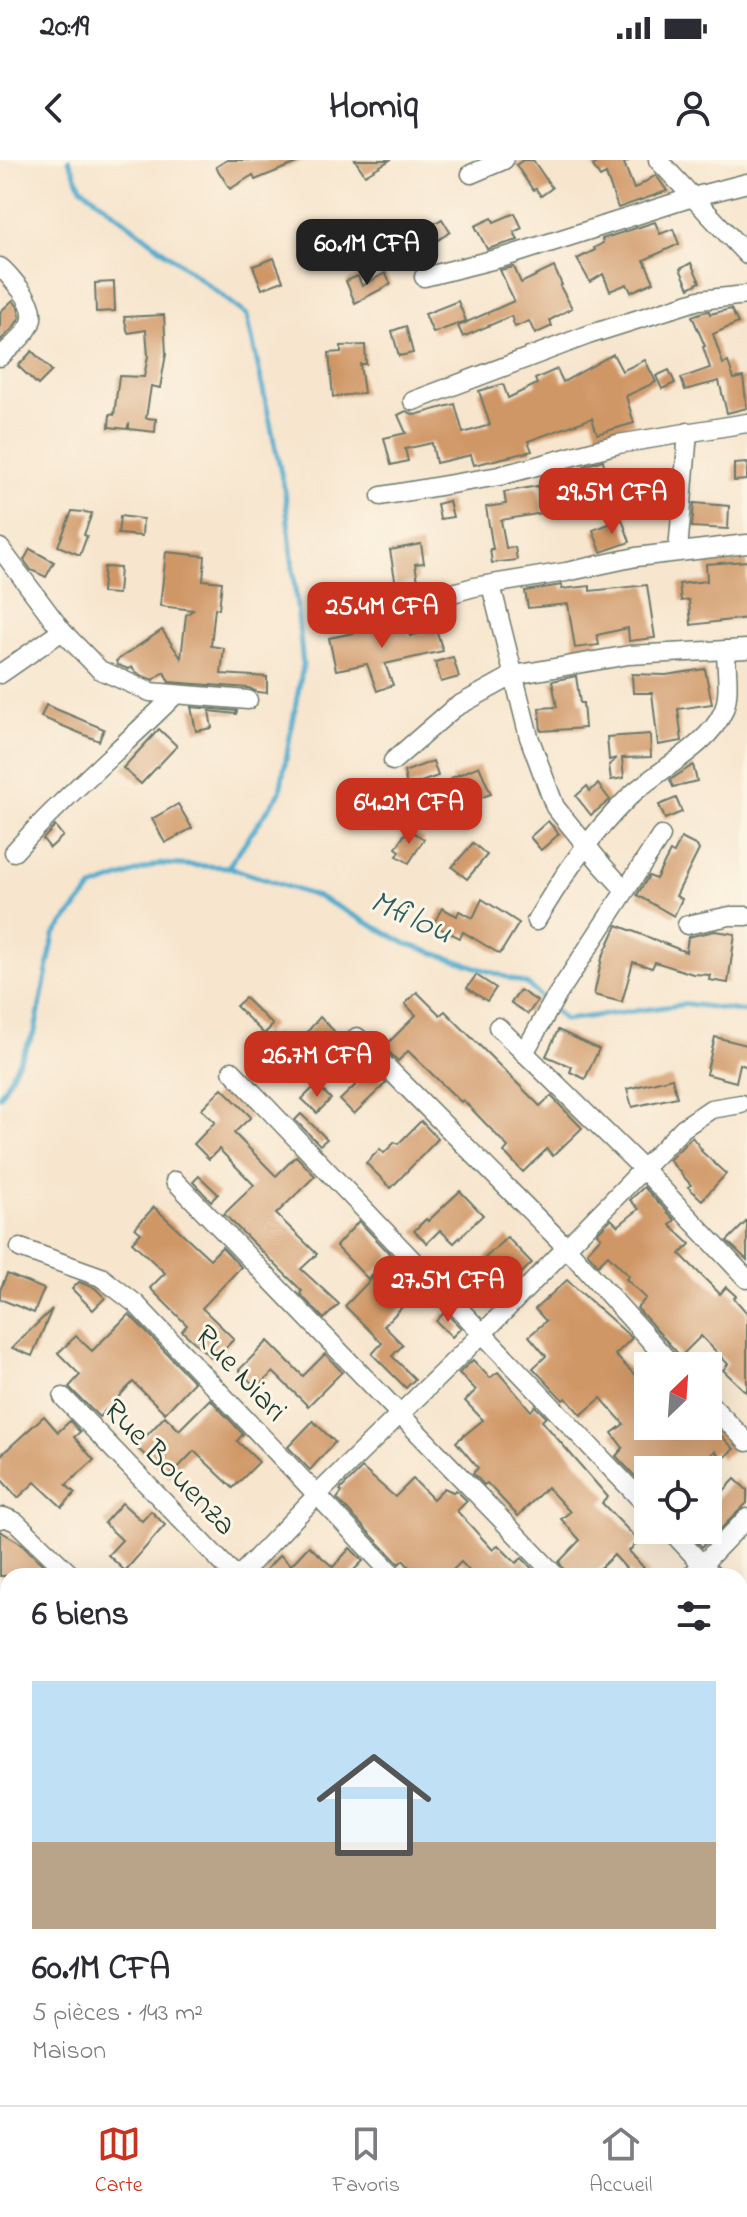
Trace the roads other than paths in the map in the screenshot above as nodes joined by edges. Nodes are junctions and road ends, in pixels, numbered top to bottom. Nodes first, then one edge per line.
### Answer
1 (504, 160) edge
2 (658, 160) edge
3 (471, 174) dead end
4 (747, 183) edge
5 (693, 197) junction
6 (747, 255) edge
7 (0, 267) edge
8 (424, 277) dead end
9 (747, 295) edge
10 (0, 357) edge
11 (413, 401) dead end
12 (747, 423) edge
13 (688, 432) junction
14 (381, 496) dead end
15 (747, 544) edge
16 (0, 548) edge
17 (678, 551) junction
18 (491, 585) junction
19 (357, 620) dead end
20 (62, 631) junction
21 (747, 649) edge
22 (726, 650) junction
23 (0, 674) edge
24 (514, 675) junction
25 (175, 695) junction
26 (248, 700) dead end
27 (393, 761) dead end
28 (661, 836) dead end
29 (585, 843) junction
30 (14, 852) dead end
31 (624, 889) junction
32 (747, 916) edge
33 (536, 921) dead end
34 (687, 925) dead end
35 (498, 1027) dead end
36 (357, 1037) dead end
37 (524, 1053) junction
38 (232, 1071) dead end
39 (745, 1106) edge
40 (642, 1168) junction
41 (175, 1181) dead end
42 (566, 1247) junction
43 (20, 1248) dead end
44 (747, 1279) edge
45 (484, 1332) junction
46 (660, 1352) edge
47 (63, 1397) dead end
48 (401, 1415) junction
49 (722, 1416) edge
50 (747, 1442) edge
51 (634, 1492) edge
52 (317, 1495) junction
53 (747, 1518) edge
54 (8, 1520) edge
55 (681, 1544) edge
56 (63, 1568) edge
57 (229, 1568) edge
58 (245, 1568) edge
59 (386, 1568) edge
60 (548, 1568) edge
61 (699, 1568) edge
62 (705, 1568) edge

1 - 3 street
2 - 5 street
4 - 5 street
5 - 6 street
5 - 8 street
7 - 10 street
9 - 11 street
12 - 13 street
13 - 14 street
13 - 17 street
15 - 17 street
16 - 20 street
17 - 18 street
18 - 19 street
18 - 24 street
20 - 23 street
20 - 25 street
21 - 22 street
22 - 24 street
22 - 29 street
24 - 27 street
24 - 29 street
25 - 26 street
25 - 30 street
28 - 31 street
29 - 31 street
29 - 33 street
31 - 37 street
32 - 34 street
35 - 37 street
36 - 42 street
37 - 40 street
38 - 45 street
39 - 40 street
40 - 42 street
40 - 44 street
41 - 48 street
42 - 45 street
42 - 46 street
43 - 52 street, Rue Niari
45 - 48 street
45 - 51 street
47 - 57 street, Rue Bouenza
48 - 52 street
48 - 60 street
49 - 50 street
52 - 58 street
52 - 59 street, Rue Niari
53 - 62 street
54 - 56 street
55 - 61 street

